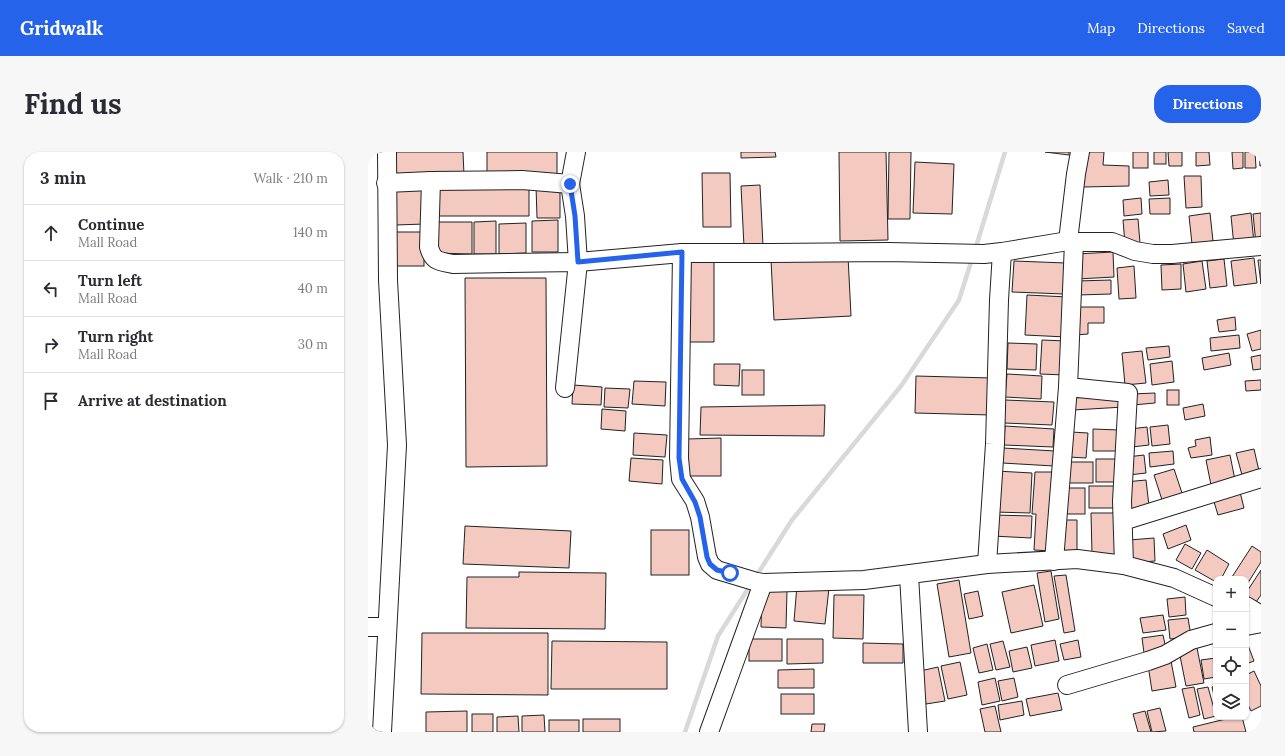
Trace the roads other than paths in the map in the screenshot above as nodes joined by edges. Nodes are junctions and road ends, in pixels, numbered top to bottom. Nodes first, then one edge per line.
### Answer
1 (386, 152) edge
2 (576, 152) edge
3 (1080, 152) edge
4 (431, 181) junction
5 (386, 183) junction
6 (570, 184) junction
7 (1071, 241) junction
8 (1261, 246) edge
9 (682, 252) junction
10 (993, 253) junction
11 (578, 262) junction
12 (1068, 387) junction
13 (565, 388) dead end
14 (1261, 478) edge
15 (1123, 521) junction
16 (1054, 561) junction
17 (987, 564) junction
18 (1124, 565) junction
19 (909, 575) junction
20 (760, 582) junction
21 (1213, 596) edge
22 (1249, 608) edge
23 (1261, 614) edge
24 (1261, 623) edge
25 (1249, 625) edge
26 (368, 627) edge
27 (387, 627) junction
28 (1213, 634) edge
29 (1067, 685) dead end
30 (382, 732) edge
31 (709, 732) edge
32 (918, 732) edge

1 - 5 street
2 - 6 street
3 - 7 street
4 - 5 street
4 - 6 street
4 - 11 street
5 - 27 street
6 - 11 street
7 - 8 street
7 - 10 street
7 - 12 street
9 - 10 street
9 - 11 street
9 - 20 street
10 - 17 street
11 - 13 street
12 - 15 street
12 - 16 street
14 - 15 street
15 - 18 street
16 - 17 street
16 - 18 street
17 - 19 street
18 - 21 street
19 - 20 street
19 - 32 street
20 - 31 street
22 - 23 street
24 - 25 street
26 - 27 street
27 - 30 street
28 - 29 street

